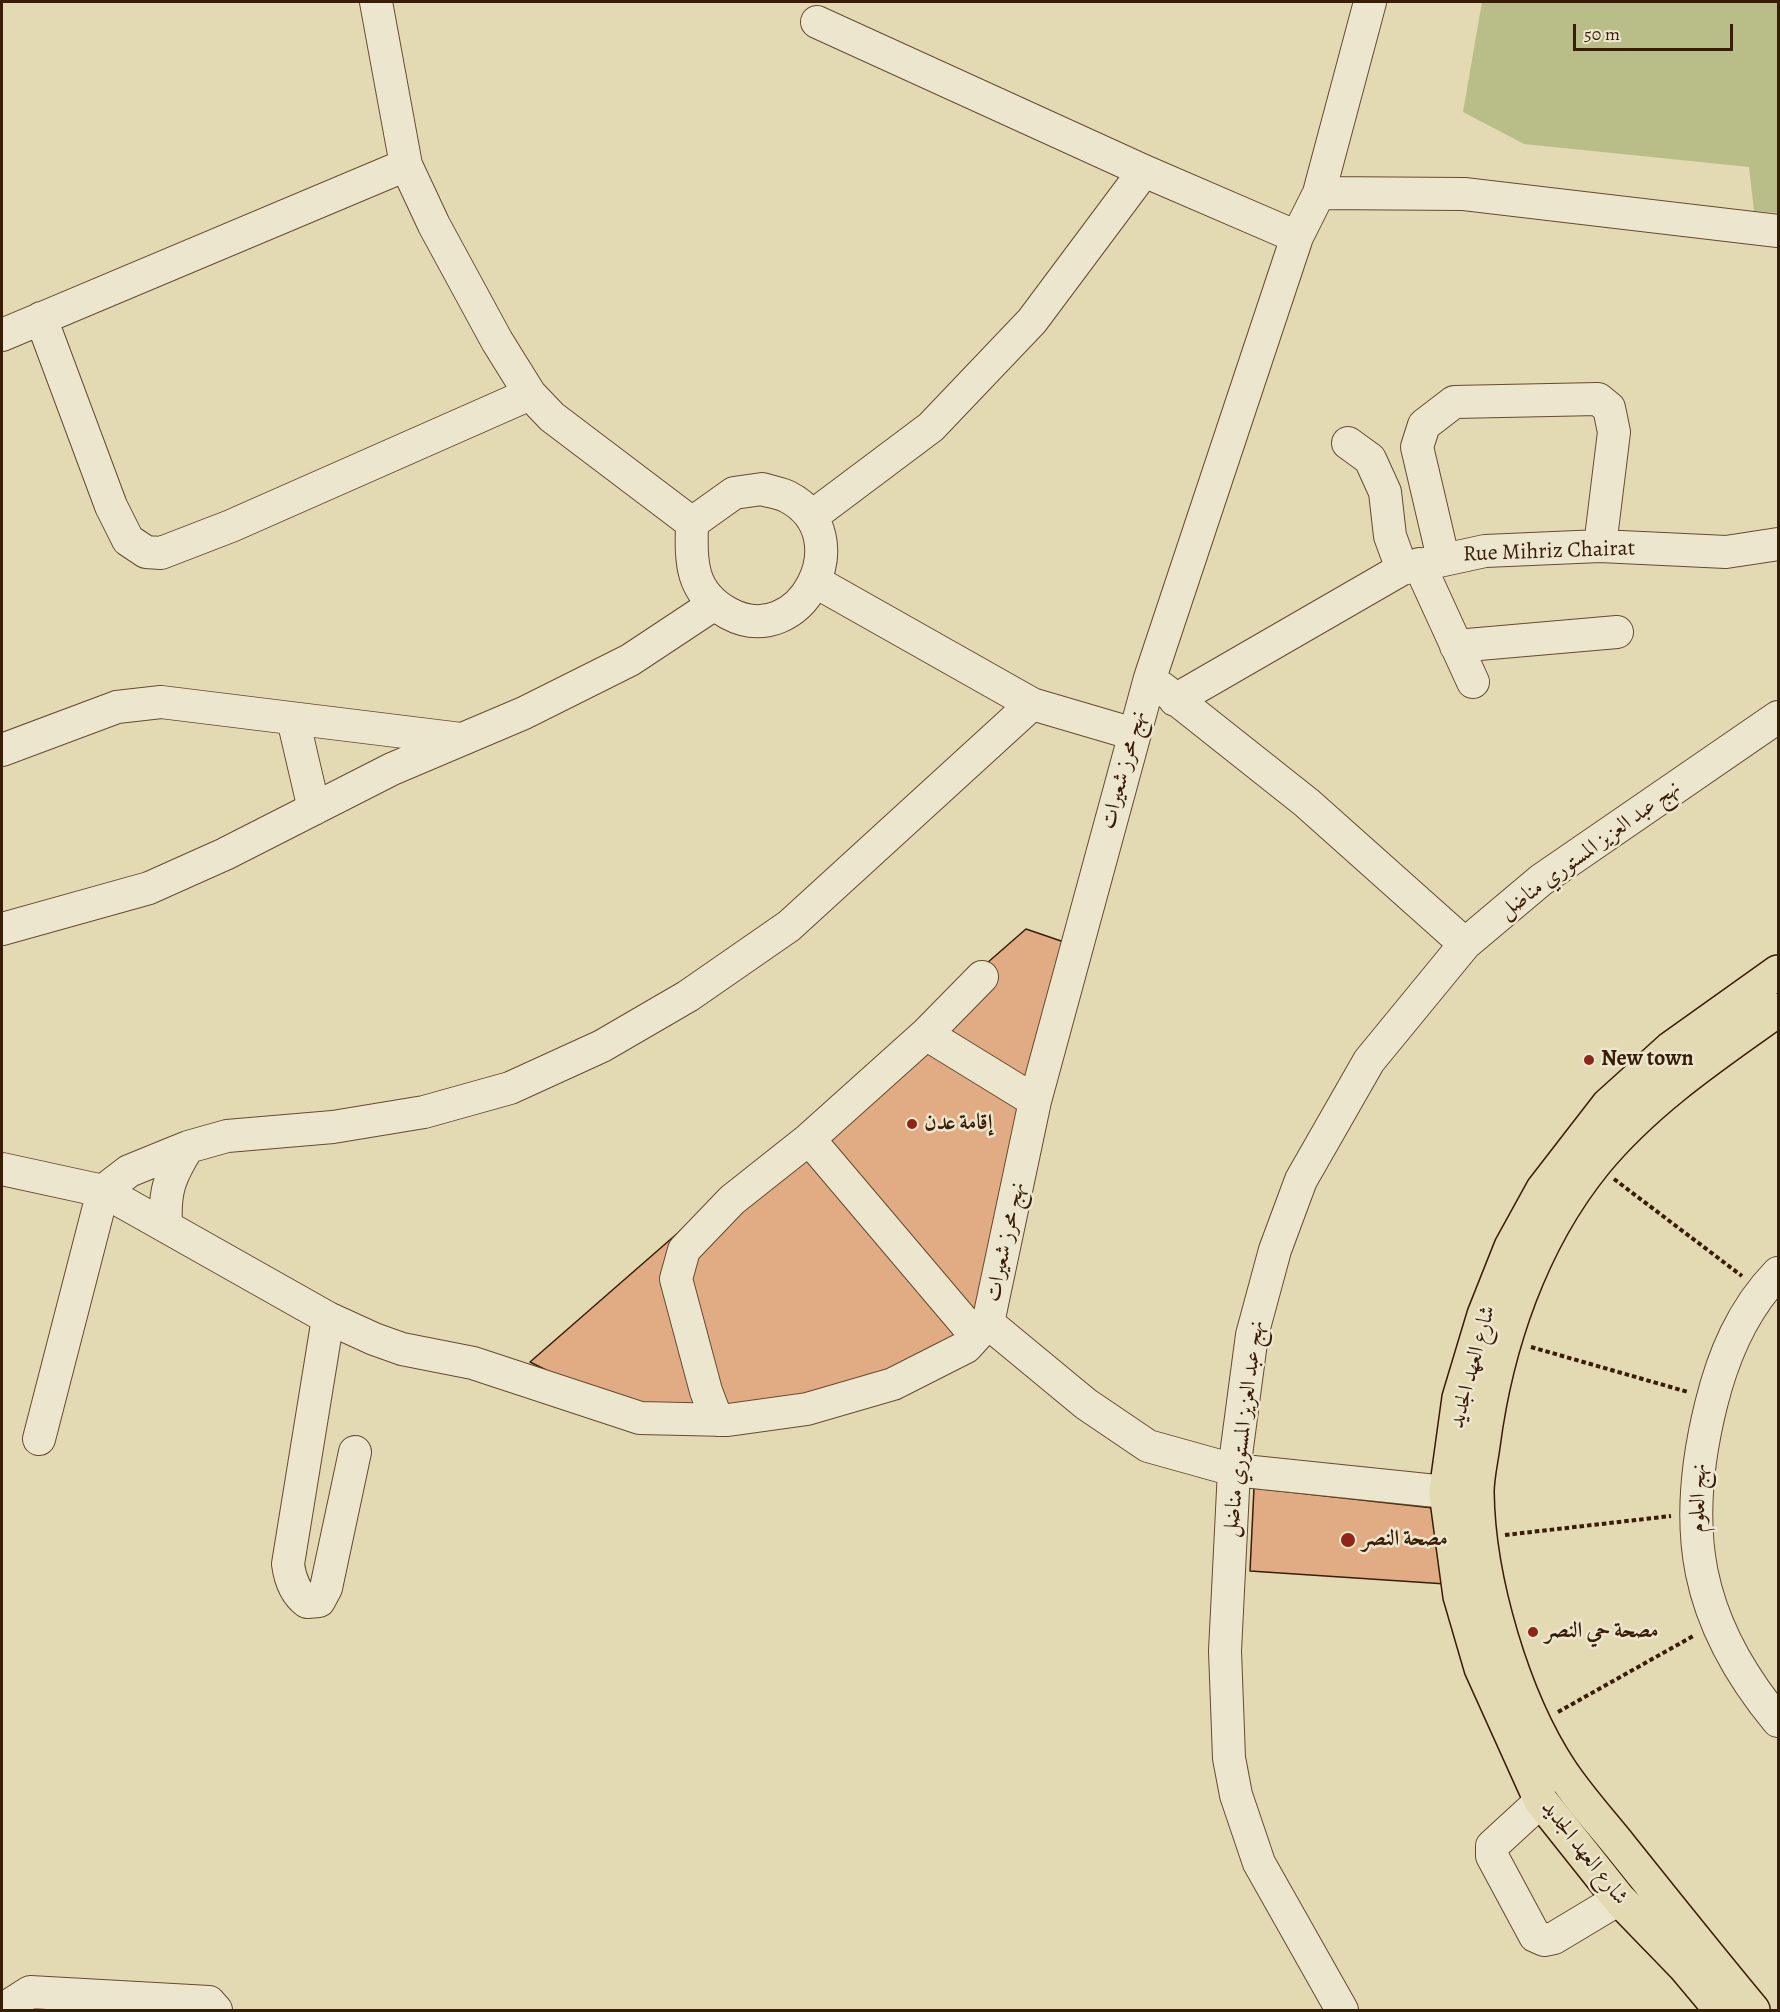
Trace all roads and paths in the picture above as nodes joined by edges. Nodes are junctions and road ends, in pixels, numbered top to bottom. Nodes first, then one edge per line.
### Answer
1 (376, 2) edge
2 (1370, 2) edge
3 (817, 22) dead end
4 (406, 165) junction
5 (1144, 171) junction
6 (1319, 193) junction
7 (1779, 231) edge
8 (1297, 237) junction
9 (41, 318) junction
10 (2, 334) edge
11 (530, 394) junction
12 (1348, 443) dead end
13 (811, 517) junction
14 (692, 523) junction
15 (1779, 544) edge
16 (1600, 546) junction
17 (1422, 564) junction
18 (816, 582) junction
19 (713, 604) junction
20 (1617, 632) dead end
21 (1456, 646) junction
22 (1149, 678) junction
23 (1473, 682) dead end
24 (1175, 699) junction
25 (1032, 704) junction
26 (1779, 717) edge
27 (293, 719) junction
28 (1134, 734) junction
29 (462, 739) junction
30 (2, 750) edge
31 (314, 809) junction
32 (2, 929) edge
33 (1465, 944) junction
34 (1779, 972) edge
35 (982, 977) dead end
36 (1779, 1010) edge
37 (926, 1034) junction
38 (1035, 1101) junction
39 (809, 1139) junction
40 (188, 1147) junction
41 (1594, 1165) junction
42 (2, 1169) edge
43 (104, 1191) junction
44 (166, 1225) junction
45 (1770, 1282) edge
46 (328, 1318) junction
47 (982, 1330) junction
48 (1507, 1340) junction
49 (1712, 1399) junction
50 (717, 1420) junction
51 (39, 1439) dead end
52 (355, 1452) dead end
53 (1234, 1470) junction
54 (1461, 1491) junction
55 (1694, 1514) junction
56 (1481, 1538) junction
57 (1717, 1623) junction
58 (1779, 1721) edge
59 (1536, 1724) junction
60 (1541, 1801) junction
61 (1619, 1899) junction
62 (2, 2010) edge
63 (216, 2010) edge
64 (1342, 2010) edge
65 (1721, 2010) edge
66 (1753, 2010) edge

1 - 4 street
2 - 6 street, نهج محرز شعيرات
3 - 5 street
4 - 9 street
4 - 11 street
5 - 8 street
5 - 13 street
6 - 7 street
6 - 8 street, نهج محرز شعيرات
8 - 22 street, نهج محرز شعيرات
9 - 10 street
9 - 11 street
11 - 14 street
12 - 17 street
13 - 14 street
13 - 18 street
14 - 19 street
15 - 16 street, Rue Mihriz Chairat
16 - 17 street, Rue Mihriz Chairat
16 - 17 street
17 - 21 street
17 - 24 street, Rue Mihriz Chairat
18 - 19 street
18 - 25 street
19 - 29 street
20 - 21 street
21 - 23 street
22 - 24 street
22 - 28 street, نهج محرز شعيرات
24 - 33 street
25 - 28 street
25 - 40 street
26 - 33 street, نهج عبد العزيز المستوري مناضل
27 - 29 street
27 - 30 street
27 - 31 street
28 - 38 street, نهج محرز شعيرات
29 - 31 street
31 - 32 street
33 - 53 street, نهج عبد العزيز المستوري مناضل
34 - 54 main road, شارع العهد الجديد
35 - 37 street
36 - 41 main road, شارع العهد الجديد
37 - 38 street
37 - 39 street
38 - 47 street, نهج محرز شعيرات
39 - 47 street
39 - 50 street
40 - 43 street
40 - 44 street
41 - 45 path
41 - 48 main road, شارع العهد الجديد
42 - 43 street
43 - 44 street
43 - 51 street
44 - 46 street
45 - 49 street, نهج العلوم
46 - 50 street
46 - 52 street
47 - 50 street
47 - 53 street, نهج محرز شعيرات
48 - 49 path
48 - 54 main road, شارع العهد الجديد
49 - 55 street, نهج العلوم
53 - 54 street, نهج محرز شعيرات
53 - 64 street, نهج عبد العزيز المستوري مناضل
54 - 56 main road, شارع العهد الجديد
54 - 60 main road, شارع العهد الجديد
55 - 56 path
55 - 57 street, نهج العلوم
56 - 59 main road, شارع العهد الجديد
57 - 58 street, نهج العلوم
57 - 59 path
59 - 66 main road, شارع العهد الجديد
60 - 61 main road, شارع العهد الجديد
60 - 61 street
61 - 65 main road, شارع العهد الجديد
62 - 63 street

